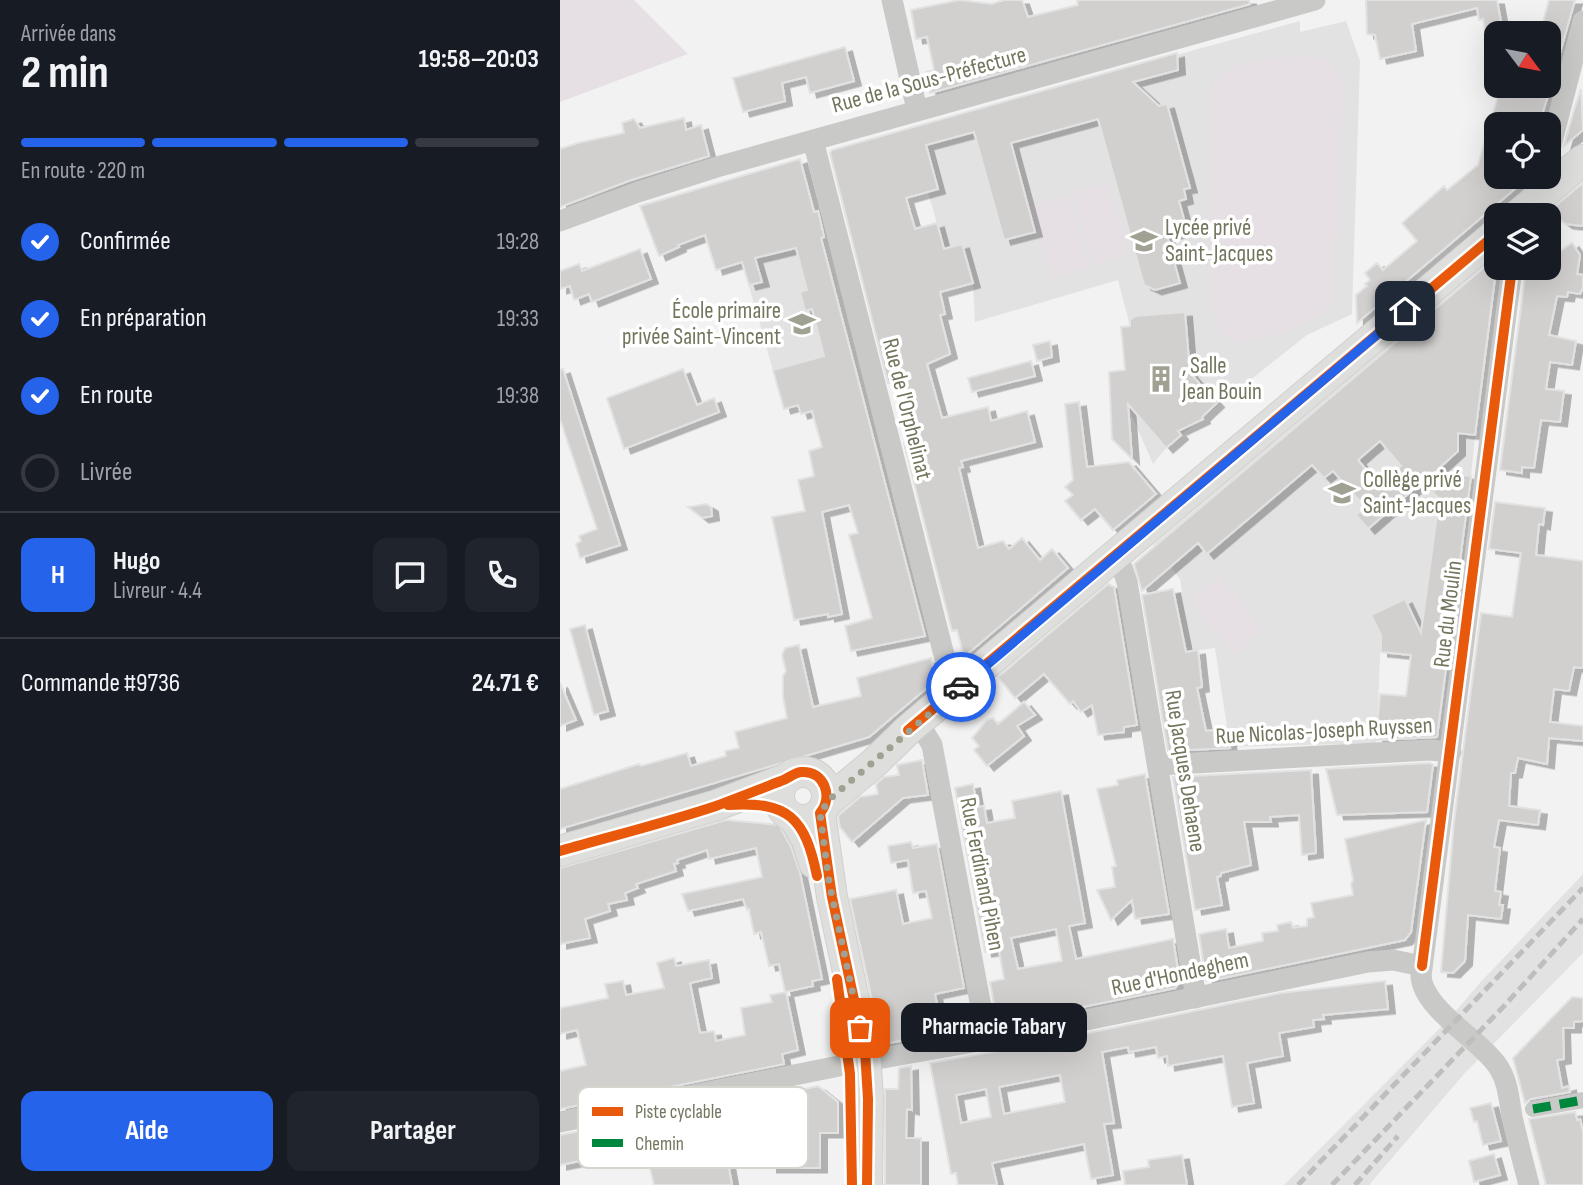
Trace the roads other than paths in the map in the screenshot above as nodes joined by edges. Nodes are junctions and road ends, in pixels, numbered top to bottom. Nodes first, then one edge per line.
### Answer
1 (892, 0) edge
2 (1315, 0) edge
3 (1583, 21) edge
4 (917, 110) junction
5 (1560, 112) edge
6 (813, 140) junction
7 (1583, 160) edge
8 (1561, 173) edge
9 (1543, 189) edge
10 (1529, 203) edge
11 (560, 221) edge
12 (1484, 244) edge
13 (1511, 280) edge
14 (1113, 558) junction
15 (961, 687) junction
16 (913, 726) junction
17 (1451, 752) junction
18 (1157, 765) junction
19 (801, 777) junction
20 (717, 805) junction
21 (806, 811) junction
22 (560, 850) edge
23 (1422, 966) junction
24 (1196, 998) junction
25 (987, 1039) junction
26 (858, 1062) junction
27 (734, 1087) edge
28 (1583, 1100) edge
29 (1532, 1109) dead end
30 (578, 1118) edge
31 (560, 1122) edge
32 (852, 1185) edge
33 (867, 1185) edge
34 (1529, 1185) edge

1 - 4 street
2 - 4 street, Rue de la Sous-Préfecture
3 - 5 street
4 - 6 street, Rue de la Sous-Préfecture
6 - 11 street, Rue de la Sous-Préfecture
6 - 15 street, Rue de l'Orphelinat
7 - 8 main road
9 - 10 main road
12 - 14 main road
13 - 17 street, Rue du Moulin
14 - 15 main road
14 - 18 street, Rue Jacques Dehaene
15 - 16 main road
16 - 19 main road
16 - 21 main road
16 - 25 street, Rue Ferdinand Pihen
17 - 18 street, Rue Nicolas-Joseph Ruyssen
17 - 23 street, Rue du Moulin
18 - 24 street, Rue Jacques Dehaene
19 - 20 main road
19 - 21 main road
19 - 21 main road
20 - 21 main road
20 - 22 main road
21 - 26 main road
23 - 24 street, Rue d'Hondeghem
23 - 34 street
24 - 25 street, Rue d'Hondeghem
25 - 26 street, Rue d'Hondeghem
26 - 27 street, Rue d'Hondeghem
26 - 32 main road
26 - 33 main road
28 - 29 street
30 - 31 street, Rue d'Hondeghem

